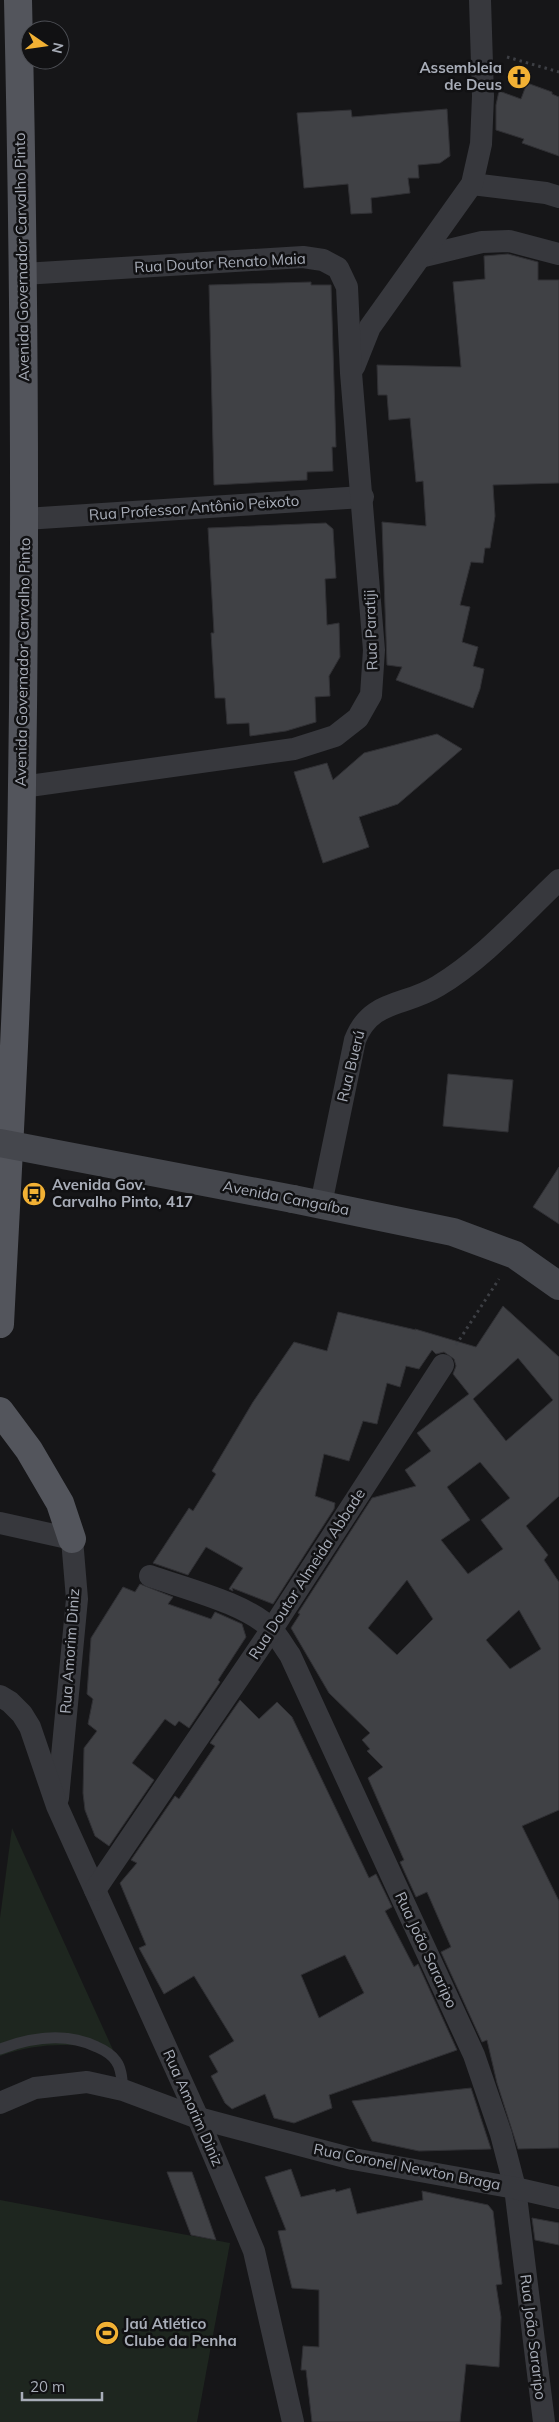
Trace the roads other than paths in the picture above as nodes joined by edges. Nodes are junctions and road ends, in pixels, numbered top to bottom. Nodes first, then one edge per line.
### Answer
1 (18, 0) edge
2 (480, 0) edge
3 (21, 137) junction
4 (0, 170) edge
5 (472, 184) junction
6 (559, 197) edge
7 (559, 254) edge
8 (420, 257) junction
9 (23, 274) junction
10 (352, 373) junction
11 (363, 497) junction
12 (25, 519) junction
13 (22, 787) junction
14 (559, 880) edge
15 (0, 1142) edge
16 (320, 1204) junction
17 (559, 1286) edge
18 (0, 1324) edge
19 (443, 1365) road end
20 (0, 1411) edge
21 (0, 1523) edge
22 (72, 1539) junction
23 (150, 1576) dead end
24 (272, 1629) junction
25 (0, 1696) edge
26 (58, 1806) junction
27 (95, 1890) junction
28 (0, 2049) edge
29 (123, 2090) junction
30 (0, 2103) edge
31 (198, 2118) junction
32 (515, 2188) junction
33 (559, 2198) edge
34 (293, 2422) edge
35 (544, 2422) edge

1 - 3 main road, Avenida Governador Carvalho Pinto
2 - 5 street
3 - 4 main road
3 - 9 main road, Avenida Governador Carvalho Pinto
5 - 6 street
5 - 8 street
7 - 8 street
8 - 10 street
9 - 10 street, Rua Doutor Renato Maia
9 - 12 main road, Avenida Governador Carvalho Pinto
10 - 11 street, Rua Paratiji
11 - 12 street, Rua Professor Antônio Peixoto
11 - 13 street, Rua Paratiji
12 - 13 main road, Avenida Governador Carvalho Pinto
13 - 18 main road, Avenida Governador Carvalho Pinto
14 - 16 street, Rua Buerú
15 - 16 main road, Avenida Cangaíba, bridge
16 - 17 main road, Avenida Cangaíba
19 - 24 street, Rua Doutor Almeida Abbade
20 - 22 main road
21 - 22 street
22 - 26 street, Rua Amorim Diniz
23 - 24 street, Rua João Sararipo
24 - 27 street, Rua Doutor Almeida Abbade
24 - 32 street, Rua João Sararipo
25 - 26 street, Rua Amorim Diniz
26 - 27 street, Rua Amorim Diniz
27 - 31 street, Rua Amorim Diniz
28 - 29 lane
29 - 30 street, Rua Coronel Newton Braga
29 - 31 street, Rua Coronel Newton Braga
31 - 32 street, Rua Coronel Newton Braga
31 - 34 street, Rua Amorim Diniz
32 - 33 street, Rua Coronel Newton Braga
32 - 35 street, Rua João Sararipo

